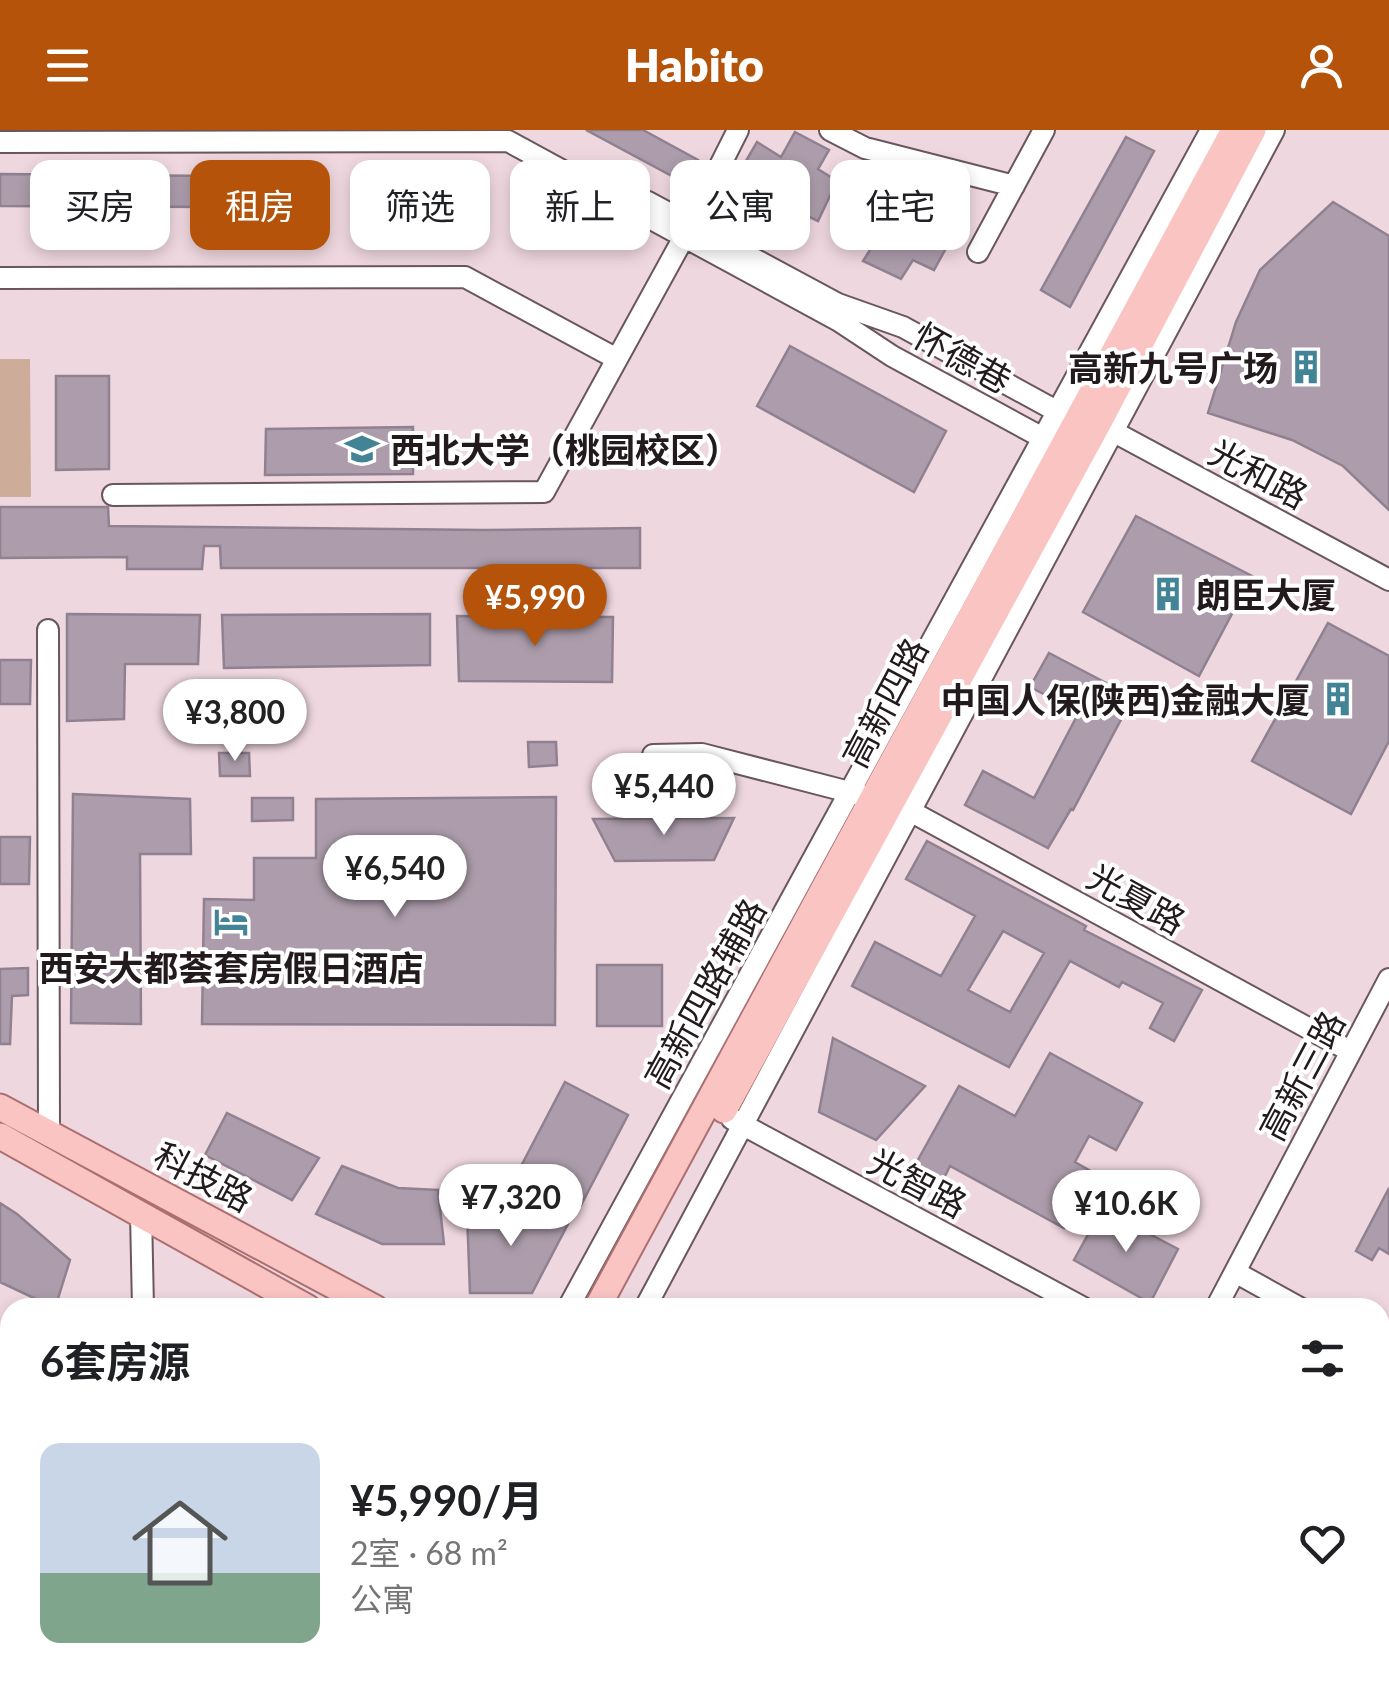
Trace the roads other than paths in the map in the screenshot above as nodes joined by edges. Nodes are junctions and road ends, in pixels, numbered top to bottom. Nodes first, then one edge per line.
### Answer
1 (333, 130) edge
2 (738, 130) edge
3 (830, 130) edge
4 (1044, 130) edge
5 (1274, 130) edge
6 (1232, 132) edge
7 (511, 134) edge
8 (0, 142) edge
9 (722, 160) edge
10 (1014, 186) junction
11 (670, 221) edge
12 (675, 250) edge
13 (720, 250) edge
14 (727, 250) edge
15 (978, 252) dead end
16 (0, 278) edge
17 (616, 360) junction
18 (1086, 422) junction
19 (1052, 443) junction
20 (114, 495) dead end
21 (1389, 580) edge
22 (48, 630) dead end
23 (654, 756) dead end
24 (881, 800) junction
25 (1389, 979) edge
26 (1350, 1051) junction
27 (0, 1107) edge
28 (732, 1118) junction
29 (49, 1134) junction
30 (0, 1136) edge
31 (142, 1213) junction
32 (1234, 1272) junction
33 (144, 1298) edge
34 (291, 1298) edge
35 (355, 1298) edge
36 (574, 1298) edge
37 (604, 1298) edge
38 (622, 1298) edge
39 (649, 1298) edge
40 (1065, 1298) edge
41 (1221, 1298) edge
42 (1282, 1298) edge

1 - 7 street, 怀德巷
2 - 9 street
3 - 10 street
4 - 10 street
5 - 18 street
6 - 18 main road, 高新四路
6 - 18 street
7 - 8 street, 怀德巷
7 - 11 street, 怀德巷
10 - 15 street
12 - 17 street
13 - 19 street, 怀德巷
14 - 18 street, 怀德巷
16 - 17 street
17 - 20 street
18 - 19 main road, 高新四路
18 - 21 street, 光和路
18 - 24 main road, 高新四路
19 - 24 main road, 高新四路
22 - 29 street
23 - 24 street, 光夏路
24 - 26 street, 光夏路
24 - 28 main road, 高新四路
24 - 36 street, 高新四路辅路
24 - 37 main road, 高新四路
25 - 26 street, 高新三路
26 - 32 street, 高新三路
27 - 29 main road, 科技路
28 - 38 main road, 高新四路
28 - 39 street
28 - 40 street, 光智路
29 - 35 main road, 科技路
30 - 31 main road, 科技路
31 - 33 street
31 - 34 main road, 科技路
32 - 41 street, 高新三路
32 - 42 street

